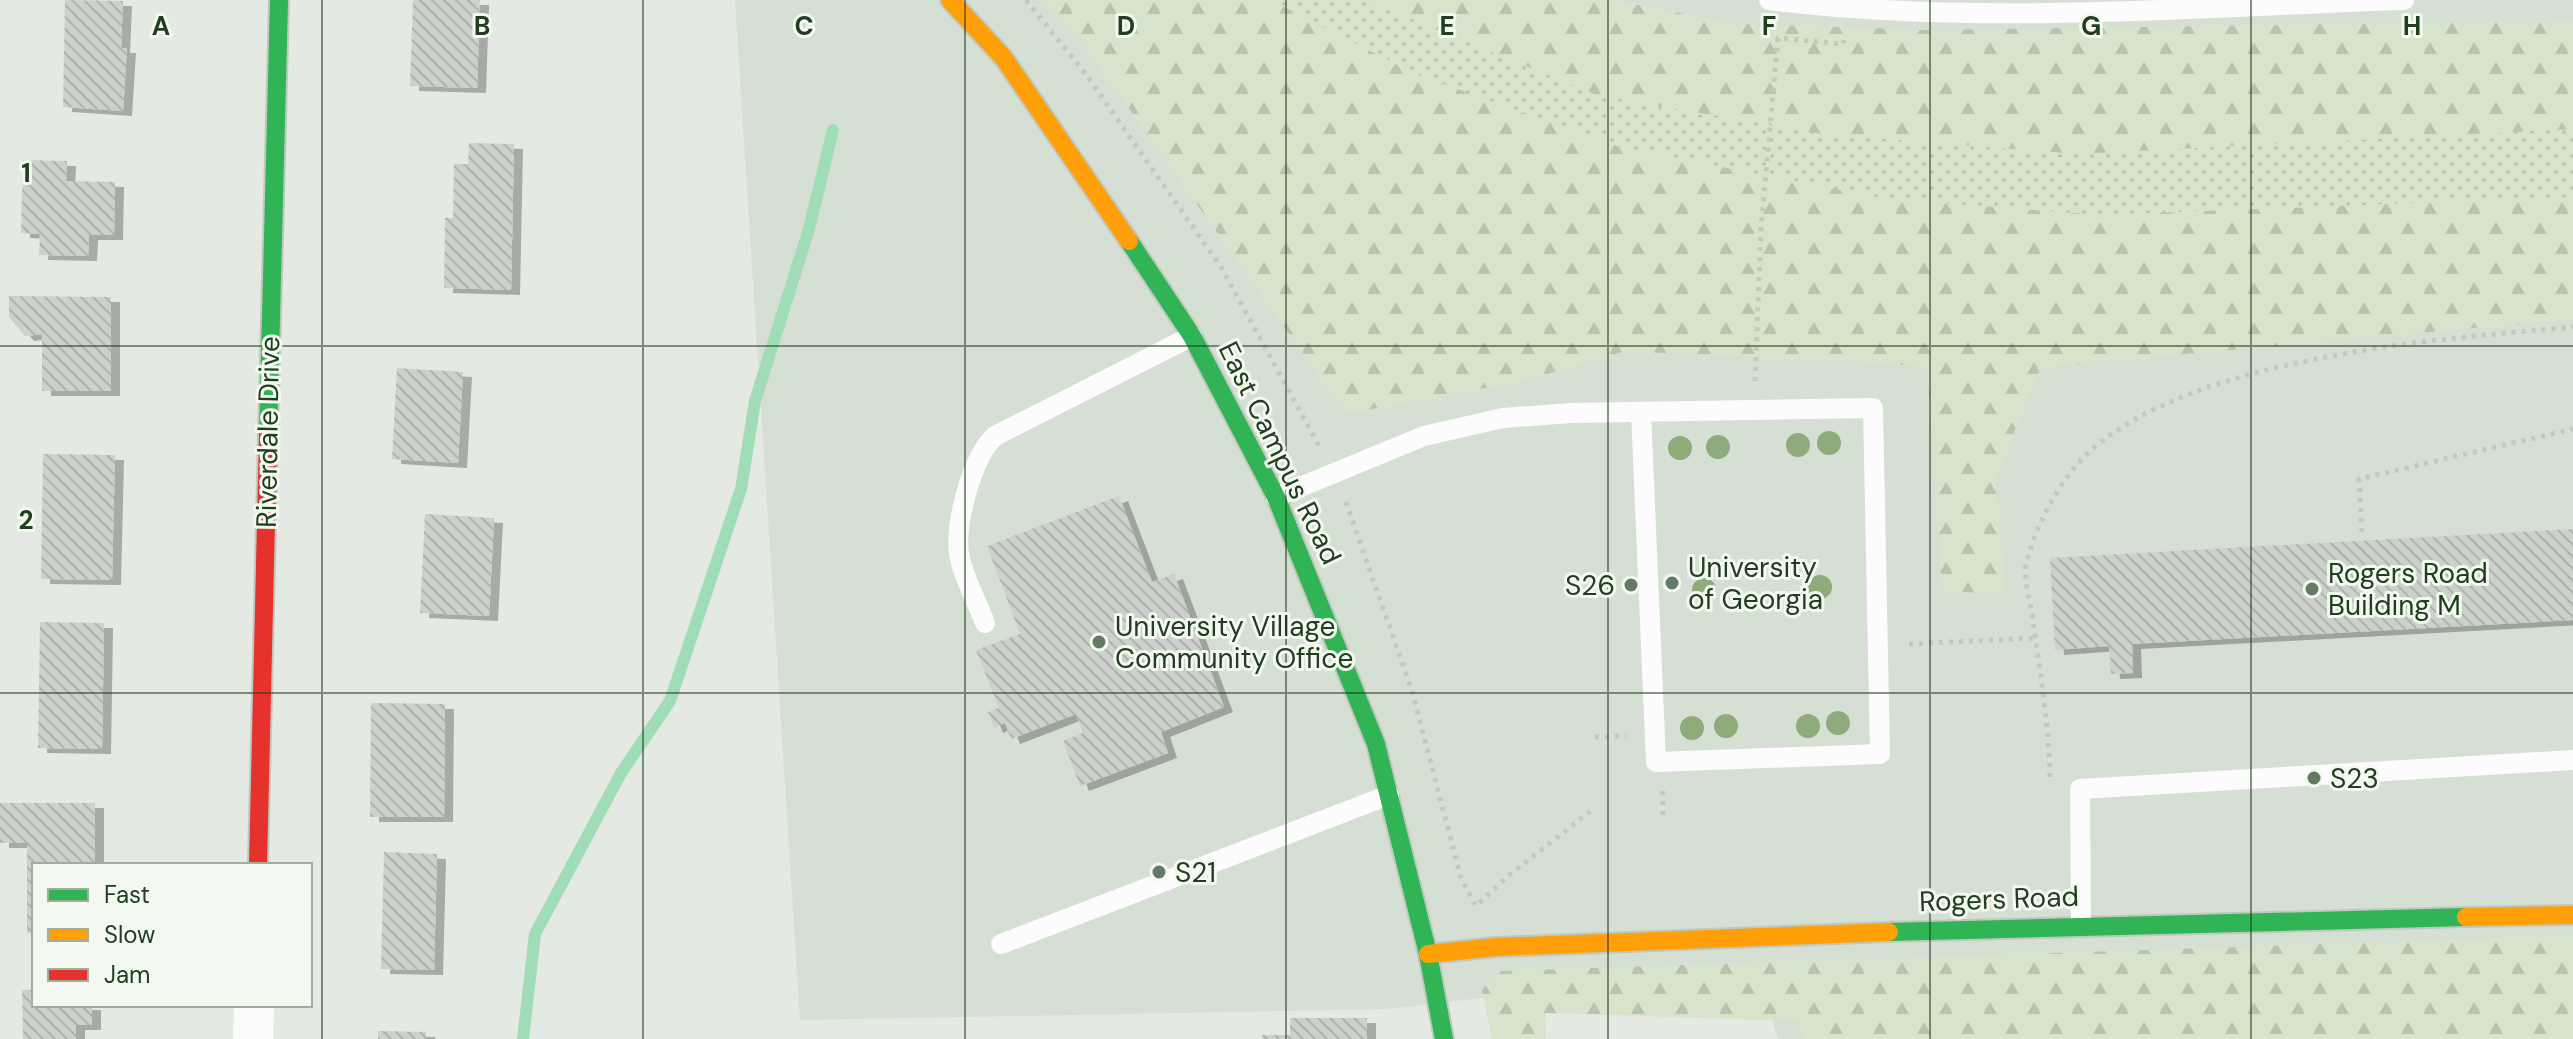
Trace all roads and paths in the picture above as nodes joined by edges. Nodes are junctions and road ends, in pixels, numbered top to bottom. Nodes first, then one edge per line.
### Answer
1 (279, 0) edge
2 (950, 0) edge
3 (1026, 0) edge
4 (1769, 0) edge
5 (2404, 0) edge
6 (1858, 5) edge
7 (1843, 44) dead end
8 (2573, 327) edge
9 (1192, 336) junction
10 (1753, 410) junction
11 (1641, 412) junction
12 (2573, 429) edge
13 (1324, 454) dead end
14 (1276, 497) junction
15 (1344, 498) dead end
16 (2362, 532) dead end
17 (985, 623) dead end
18 (2036, 638) junction
19 (1878, 645) junction
20 (2573, 760) edge
21 (2051, 793) dead end
22 (1389, 795) junction
23 (1592, 810) dead end
24 (258, 863) edge
25 (2573, 915) edge
26 (2081, 924) junction
27 (1001, 944) dead end
28 (1428, 954) junction
29 (254, 1007) edge
30 (253, 1039) edge
31 (1444, 1039) edge

1 - 24 street, Riverdale Drive
2 - 9 street, East Campus Road
3 - 13 path
4 - 6 lane
5 - 6 lane
7 - 10 path
8 - 18 path
9 - 14 street, East Campus Road
9 - 17 lane
10 - 11 lane
10 - 19 lane
11 - 14 lane
11 - 19 lane
12 - 16 path
14 - 22 street, East Campus Road
15 - 23 path
18 - 19 path
18 - 21 path
20 - 26 lane
22 - 27 lane
22 - 28 street, East Campus Road
25 - 26 street, Rogers Road
26 - 28 street, Rogers Road
28 - 31 street, East Campus Road
29 - 30 street

